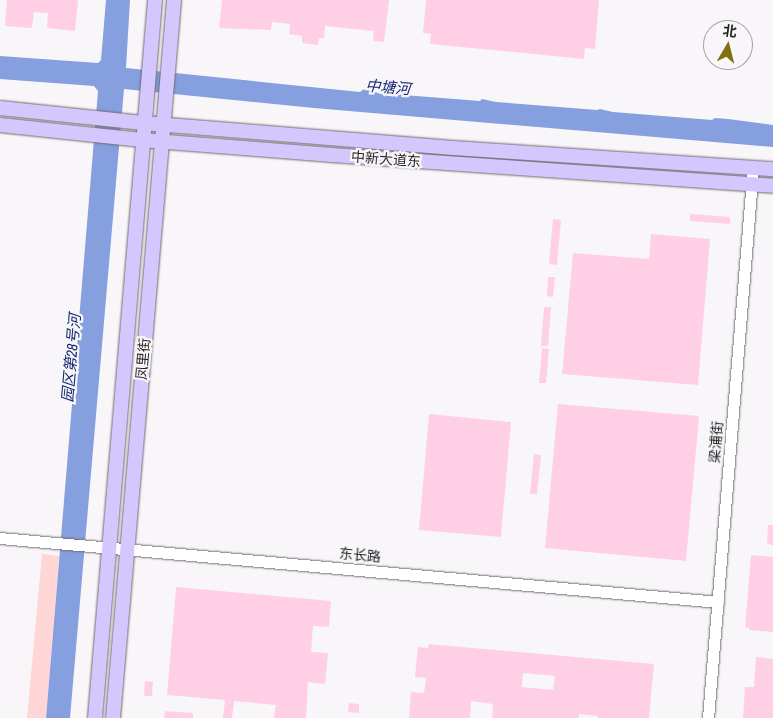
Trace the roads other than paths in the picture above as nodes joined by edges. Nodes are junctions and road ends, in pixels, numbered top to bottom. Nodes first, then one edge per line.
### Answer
1 (155, 0) edge
2 (174, 0) edge
3 (0, 108) edge
4 (143, 123) junction
5 (163, 124) junction
6 (0, 125) edge
7 (142, 140) junction
8 (161, 142) junction
9 (752, 168) junction
10 (773, 169) edge
11 (751, 184) junction
12 (773, 186) edge
13 (0, 538) edge
14 (108, 548) junction
15 (127, 550) junction
16 (718, 602) junction
17 (95, 718) edge
18 (113, 718) edge
19 (708, 718) edge

1 - 4 main road, 凤里街
2 - 5 main road, 凤里街
3 - 4 main road, 中新大道东
4 - 5 main road, 中新大道东
4 - 7 main road, 凤里街
5 - 8 main road, 凤里街
5 - 9 main road, 中新大道东
6 - 7 main road, 中新大道东
7 - 8 main road, 中新大道东
7 - 14 main road, 凤里街
8 - 11 main road, 中新大道东
8 - 15 main road, 凤里街
9 - 10 main road, 中新大道东
9 - 11 street, 梁浦街
11 - 12 main road, 中新大道东
11 - 16 street, 梁浦街
13 - 14 street, 东长路
14 - 15 street, 东长路
14 - 17 main road, 凤里街
15 - 16 street, 东长路
15 - 18 main road, 凤里街
16 - 19 street, 梁浦街

